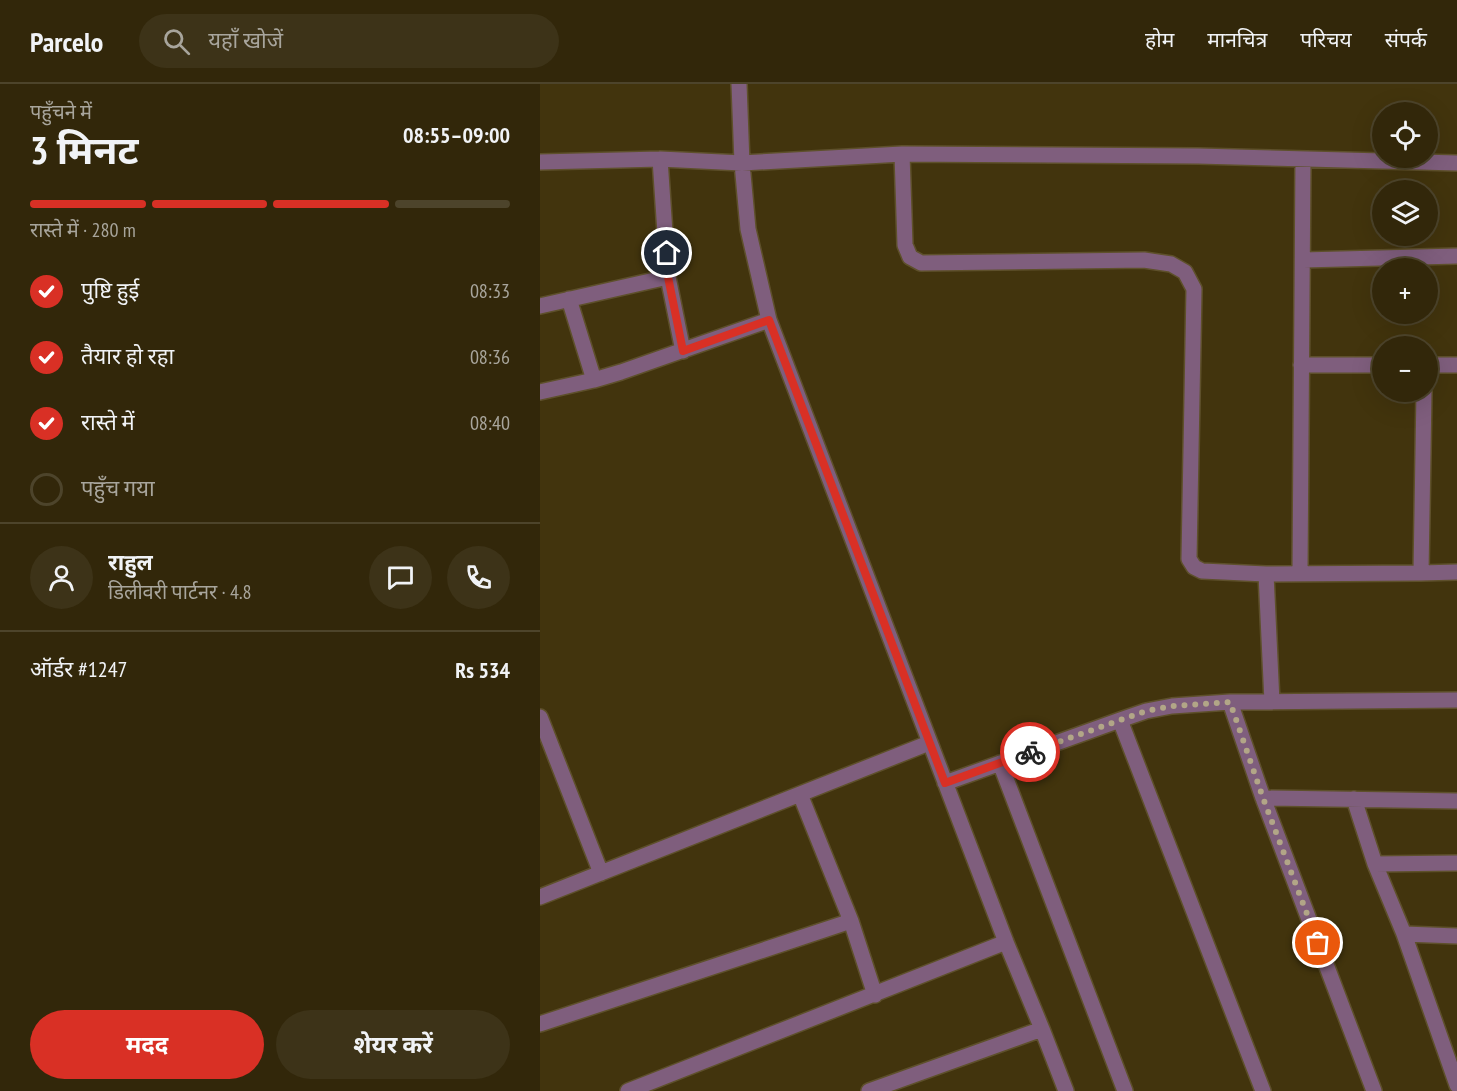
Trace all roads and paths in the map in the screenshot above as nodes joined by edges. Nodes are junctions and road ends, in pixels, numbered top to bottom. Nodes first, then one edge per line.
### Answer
1 (739, 84) edge
2 (902, 154) junction
3 (660, 159) junction
4 (1303, 159) junction
5 (540, 162) edge
6 (1457, 163) edge
7 (742, 164) junction
8 (1457, 256) edge
9 (1303, 260) junction
10 (668, 277) junction
11 (569, 299) junction
12 (540, 306) edge
13 (769, 320) junction
14 (683, 351) junction
15 (1301, 365) junction
16 (1372, 365) edge
17 (1438, 365) edge
18 (1457, 365) edge
19 (594, 380) junction
20 (540, 392) edge
21 (1424, 402) edge
22 (1457, 572) edge
23 (1266, 573) junction
24 (1300, 573) junction
25 (1421, 573) junction
26 (1457, 700) edge
27 (1230, 702) junction
28 (1272, 702) junction
29 (540, 717) edge
30 (1120, 720) junction
31 (929, 742) junction
32 (1000, 763) junction
33 (945, 783) junction
34 (800, 794) junction
35 (1263, 798) junction
36 (1354, 799) junction
37 (1457, 801) edge
38 (1375, 864) junction
39 (1457, 864) edge
40 (601, 873) junction
41 (540, 897) edge
42 (851, 921) junction
43 (1404, 934) junction
44 (1457, 936) edge
45 (1006, 942) junction
46 (875, 995) junction
47 (540, 1024) edge
48 (1042, 1029) junction
49 (907, 1085) edge
50 (1457, 1085) edge
51 (1370, 1089) edge
52 (628, 1091) edge
53 (869, 1091) edge
54 (1066, 1091) edge
55 (1125, 1091) edge
56 (1263, 1091) edge

1 - 7 street
2 - 4 street
2 - 7 street
2 - 23 street
3 - 5 street
3 - 7 street
3 - 10 street
4 - 6 street
4 - 9 street
7 - 13 street
8 - 9 street
9 - 15 street
10 - 11 street
10 - 14 street
11 - 12 street
11 - 19 street
13 - 14 street
13 - 31 street
14 - 19 street
15 - 16 street
15 - 24 street
17 - 18 street
19 - 20 street
21 - 25 street
22 - 25 street
23 - 24 street
23 - 28 street
24 - 25 street
26 - 28 street
27 - 28 street
27 - 30 street
27 - 35 street
29 - 40 street
30 - 32 street
30 - 56 street
31 - 33 street
31 - 34 street
32 - 33 street
32 - 55 street
33 - 45 street
34 - 40 street
34 - 42 street
35 - 36 street
35 - 51 street
36 - 37 street
36 - 38 street
38 - 39 street
38 - 43 street
40 - 41 street
42 - 46 street
42 - 47 street
43 - 44 street
43 - 50 street
45 - 46 street
45 - 48 street
46 - 52 street
48 - 49 street
48 - 54 street
49 - 53 street

